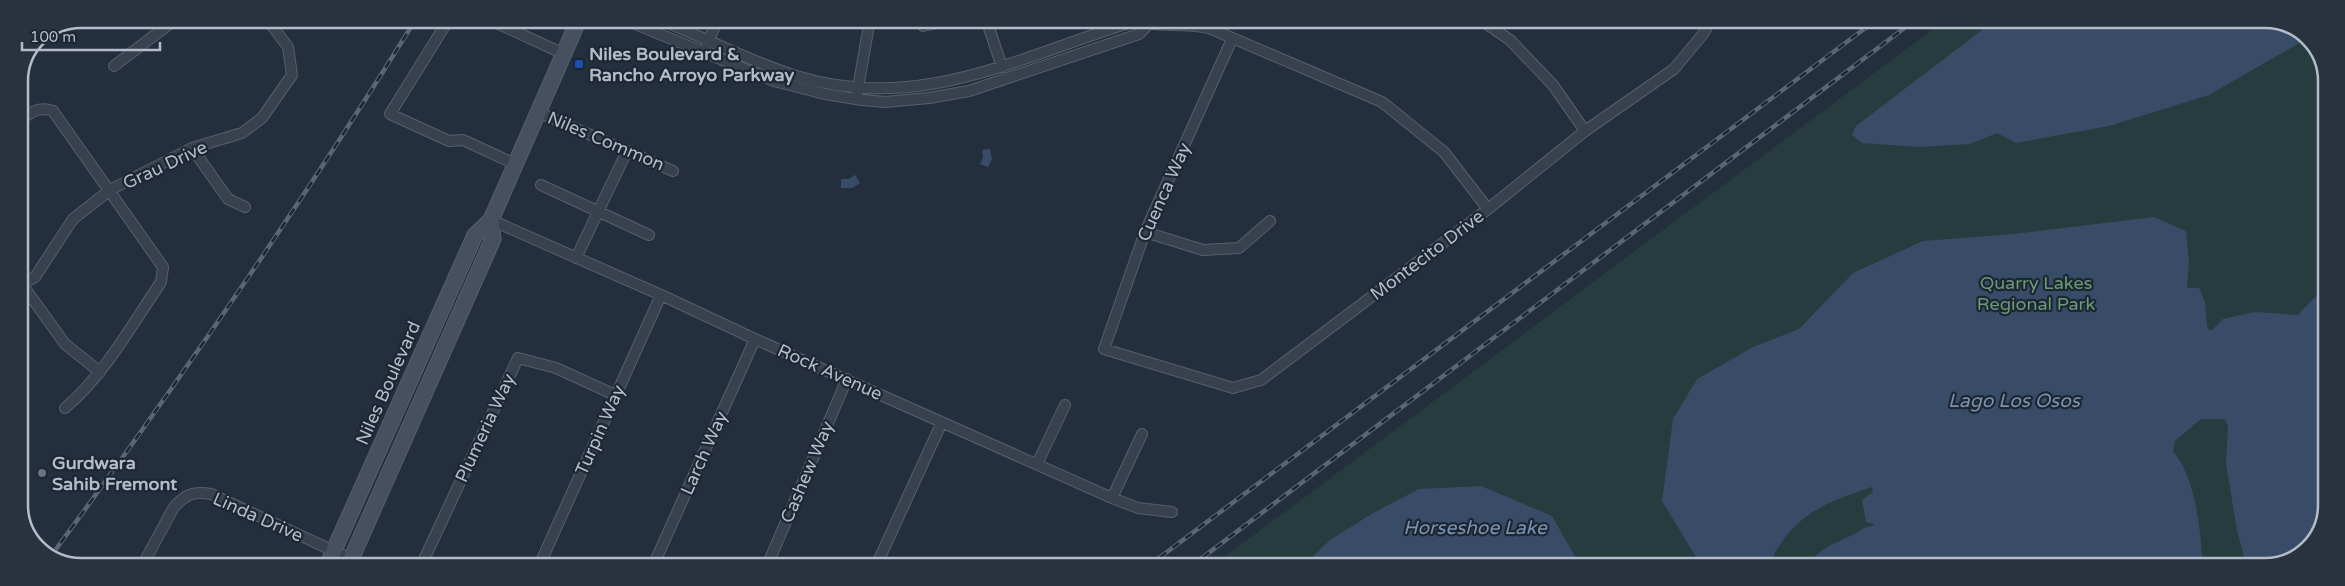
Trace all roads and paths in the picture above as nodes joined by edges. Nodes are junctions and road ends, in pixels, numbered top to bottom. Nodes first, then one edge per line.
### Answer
1 (164, 28) edge
2 (274, 28) edge
3 (443, 28) edge
4 (508, 28) edge
5 (575, 28) edge
6 (645, 28) edge
7 (680, 28) edge
8 (714, 28) edge
9 (868, 28) edge
10 (989, 28) edge
11 (1115, 28) edge
12 (1144, 28) edge
13 (1208, 28) edge
14 (1493, 28) edge
15 (1706, 28) edge
16 (1232, 39) junction
17 (708, 40) junction
18 (703, 52) junction
19 (564, 54) junction
20 (114, 66) dead end
21 (1002, 67) junction
22 (858, 88) junction
23 (856, 100) junction
24 (538, 112) junction
25 (28, 114) edge
26 (1585, 131) junction
27 (192, 148) junction
28 (627, 150) junction
29 (515, 164) junction
30 (673, 170) dead end
31 (541, 185) dead end
32 (110, 190) junction
33 (245, 207) dead end
34 (1488, 209) junction
35 (598, 212) junction
36 (490, 220) junction
37 (1270, 221) dead end
38 (1145, 232) junction
39 (649, 235) dead end
40 (576, 258) junction
41 (28, 280) edge
42 (28, 294) edge
43 (661, 294) junction
44 (755, 339) junction
45 (1104, 349) joint
46 (100, 372) junction
47 (847, 379) junction
48 (615, 395) junction
49 (1065, 405) dead end
50 (65, 408) dead end
51 (942, 422) junction
52 (1142, 434) dead end
53 (1036, 464) junction
54 (1112, 498) junction
55 (1172, 512) dead end
56 (334, 551) junction
57 (146, 558) edge
58 (331, 558) edge
59 (344, 558) edge
60 (351, 558) edge
61 (425, 558) edge
62 (543, 558) edge
63 (656, 558) edge
64 (770, 558) edge
65 (880, 558) edge

1 - 20 street
2 - 27 street, Grau Drive
3 - 29 street
4 - 19 street
5 - 19 main road, Niles Boulevard
6 - 18 street
7 - 17 street
8 - 17 street
9 - 22 street
10 - 21 street
11 - 21 street
12 - 23 street
13 - 16 street
14 - 26 street
15 - 26 street, Montecito Drive
16 - 34 street
16 - 38 street, Cuenca Way
17 - 18 street
17 - 22 street
18 - 23 street
19 - 24 main road, Niles Boulevard
21 - 22 street
22 - 23 street
24 - 28 street, Niles Common
24 - 29 main road, Niles Boulevard
25 - 32 street
26 - 34 street, Montecito Drive
27 - 32 street, Grau Drive
27 - 33 street
28 - 30 street, Niles Common
28 - 35 street
29 - 36 main road, Niles Boulevard
31 - 35 street
32 - 41 street, Grau Drive
32 - 46 street
34 - 45 street, Montecito Drive
35 - 39 street
35 - 40 street
36 - 40 street, Rock Avenue
36 - 56 main road, Niles Boulevard
36 - 60 main road, Niles Boulevard
37 - 38 street
38 - 45 street, Cuenca Way
40 - 43 street, Rock Avenue
42 - 46 street
43 - 44 street, Rock Avenue
43 - 48 street, Turpin Way
44 - 47 street, Rock Avenue
44 - 63 street, Larch Way
46 - 50 street
47 - 51 street, Rock Avenue
47 - 64 street, Cashew Way
48 - 61 street, Plumeria Way
48 - 62 street, Turpin Way
49 - 53 street
51 - 53 street, Rock Avenue
51 - 65 street
52 - 54 street
53 - 54 street, Rock Avenue
54 - 55 street, Rock Avenue
56 - 57 street, Linda Drive
56 - 58 main road, Niles Boulevard
56 - 59 street, Linda Drive

